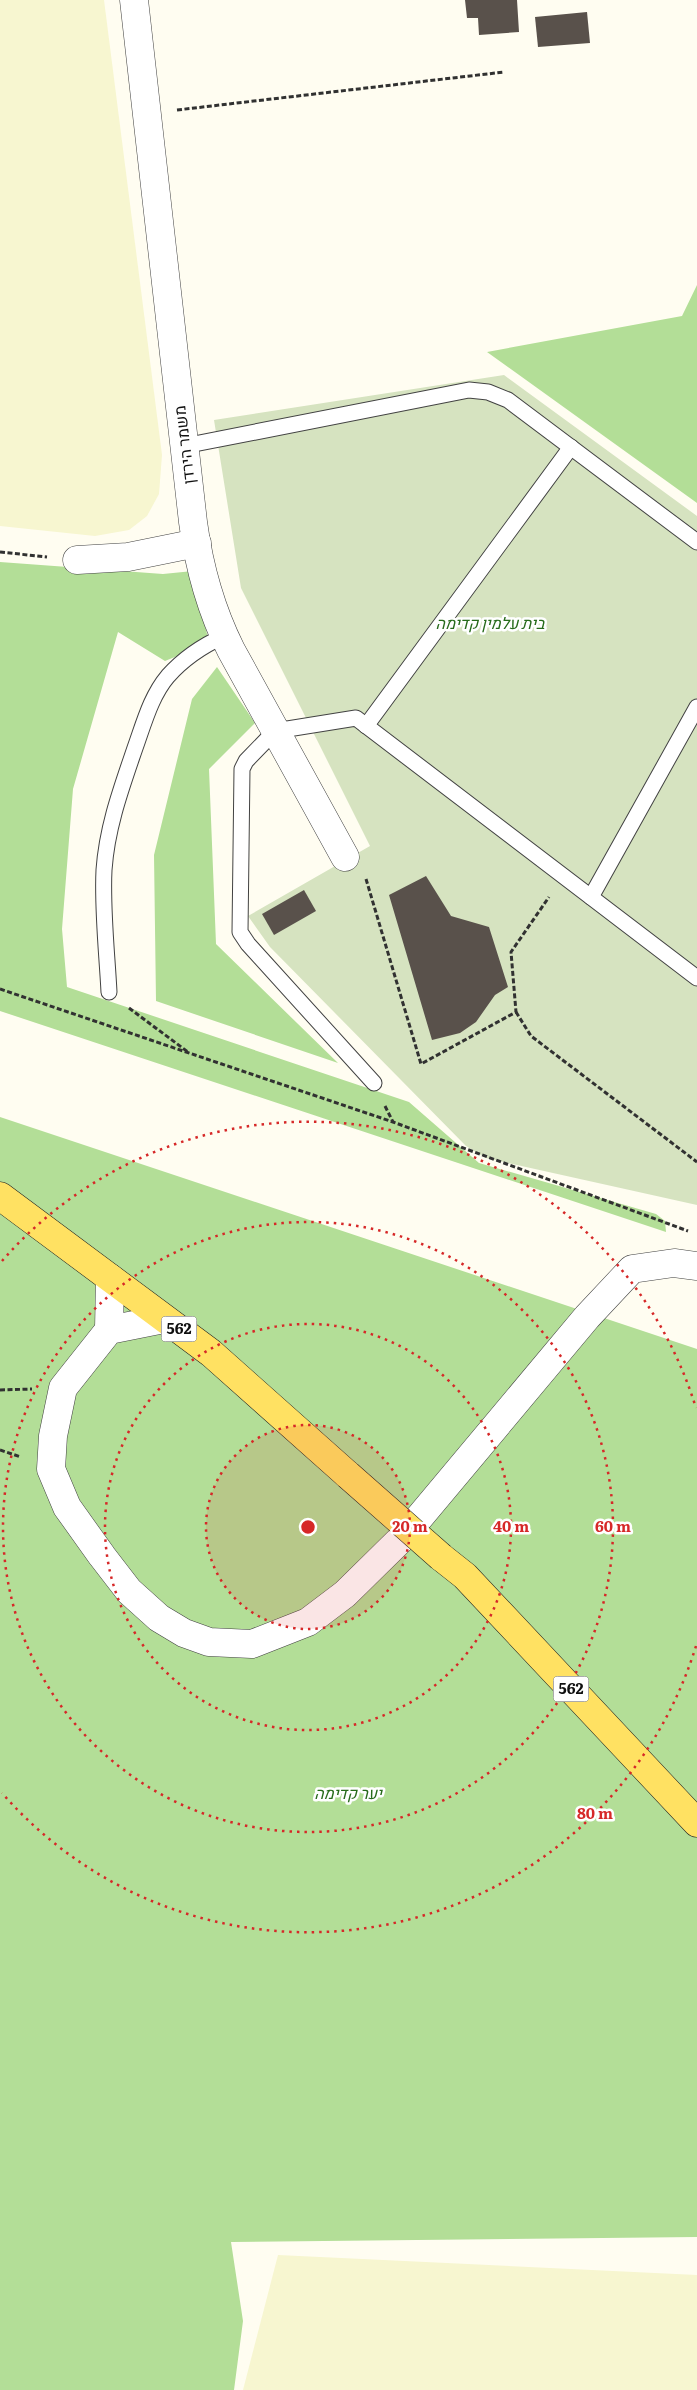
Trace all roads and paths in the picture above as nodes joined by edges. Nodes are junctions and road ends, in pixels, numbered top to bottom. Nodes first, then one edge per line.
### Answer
1 (134, 0) edge
2 (504, 72) dead end
3 (147, 113) junction
4 (184, 446) junction
5 (571, 447) junction
6 (697, 542) edge
7 (196, 543) junction
8 (0, 552) edge
9 (77, 560) joint
10 (224, 636) junction
11 (697, 707) edge
12 (366, 726) junction
13 (275, 731) junction
14 (346, 857) joint
15 (564, 876) junction
16 (591, 897) junction
17 (697, 978) edge
18 (0, 988) edge
19 (109, 992) joint
20 (516, 1012) junction
21 (190, 1054) junction
22 (374, 1083) dead end
23 (697, 1162) edge
24 (0, 1196) edge
25 (684, 1230) dead end
26 (697, 1266) edge
27 (110, 1278) junction
28 (164, 1318) junction
29 (109, 1330) junction
30 (697, 1823) edge

1 - 3 street, משמר הירדן
2 - 3 path
3 - 4 street, משמר הירדן
4 - 5 lane
4 - 7 street, משמר הירדן
5 - 6 lane
5 - 12 lane
7 - 9 street
7 - 10 street, משמר הירדן
8 - 9 path
10 - 13 street, משמר הירדן
10 - 19 lane
11 - 16 lane
12 - 13 lane
12 - 15 lane
13 - 14 street, משמר הירדן
13 - 22 lane
14 - 20 path
15 - 16 lane
15 - 20 path
16 - 17 lane
18 - 21 path
19 - 21 path
20 - 23 path
21 - 25 path
24 - 27 main road, 562
26 - 29 street
27 - 28 main road, 562
27 - 29 street
28 - 29 street
28 - 30 main road, 562, bridge

